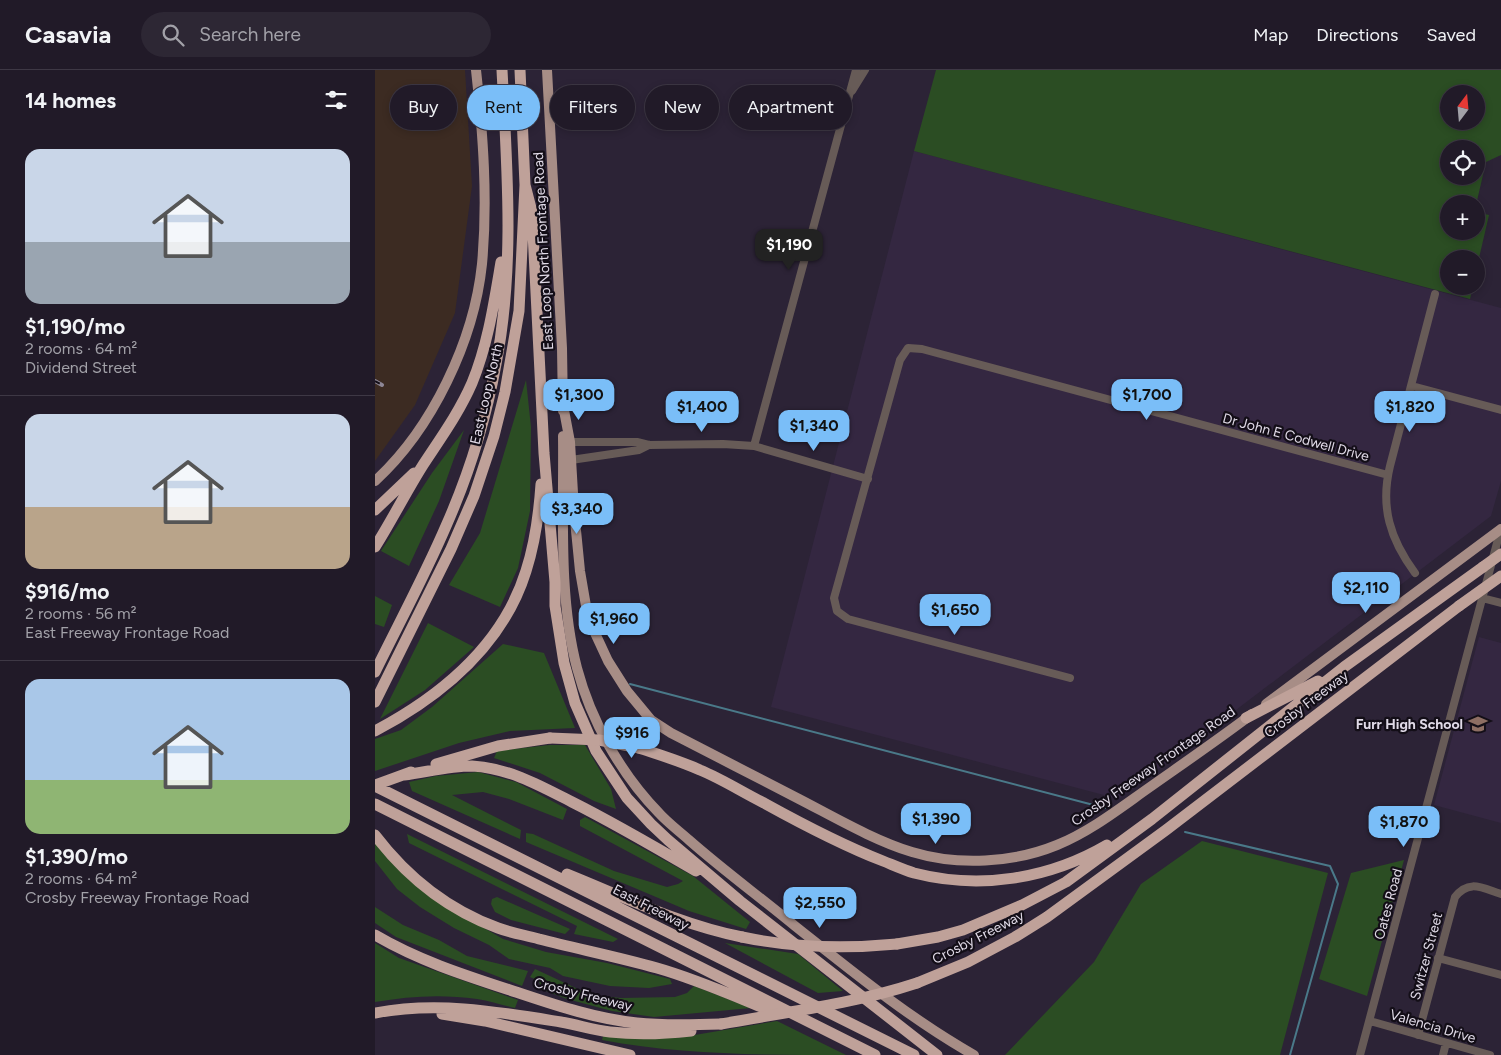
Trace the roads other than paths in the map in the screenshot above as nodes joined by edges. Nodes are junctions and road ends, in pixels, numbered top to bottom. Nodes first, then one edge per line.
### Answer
1 (476, 70) edge
2 (502, 70) edge
3 (520, 70) edge
4 (547, 70) edge
5 (856, 70) edge
6 (865, 70) edge
7 (851, 85) edge
8 (852, 92) edge
9 (839, 130) edge
10 (525, 184) junction
11 (508, 217) junction
12 (1435, 294) dead end
13 (1411, 386) junction
14 (563, 404) junction
15 (1501, 410) edge
16 (570, 442) junction
17 (612, 443) junction
18 (649, 445) junction
19 (754, 446) junction
20 (544, 453) junction
21 (613, 453) junction
22 (571, 460) junction
23 (423, 466) junction
24 (1388, 475) junction
25 (868, 479) junction
26 (375, 482) edge
27 (375, 510) edge
28 (1501, 528) edge
29 (375, 547) edge
30 (1501, 554) edge
31 (1415, 573) dead end
32 (1501, 576) edge
33 (1482, 598) junction
34 (1501, 603) edge
35 (1344, 667) junction
36 (375, 672) edge
37 (1070, 678) dead end
38 (375, 702) edge
39 (1246, 718) junction
40 (375, 731) edge
41 (416, 772) junction
42 (375, 785) edge
43 (375, 804) edge
44 (1152, 819) junction
45 (375, 836) edge
46 (496, 846) junction
47 (727, 891) junction
48 (1501, 894) edge
49 (375, 935) edge
50 (1438, 958) junction
51 (1501, 975) edge
52 (375, 1014) edge
53 (1369, 1021) junction
54 (692, 1028) junction
55 (1418, 1035) junction
56 (838, 1037) junction
57 (1446, 1043) junction
58 (631, 1055) edge
59 (875, 1055) edge
60 (914, 1055) edge
61 (937, 1055) edge
62 (974, 1055) edge
63 (1360, 1055) edge
64 (1443, 1055) edge
65 (1490, 1055) edge

1 - 26 main road
2 - 11 highway, East Loop North
3 - 10 highway, East Loop North
4 - 14 main road, East Loop North Frontage Road
5 - 7 street
6 - 8 street
9 - 19 street
10 - 20 highway
10 - 38 highway, East Loop North
11 - 23 highway
11 - 36 highway, East Loop North
12 - 13 street
13 - 15 street
13 - 24 street
14 - 16 main road, Crosby Freeway Frontage Road
14 - 62 main road, East Loop North Frontage Road
16 - 17 street
16 - 22 main road, Crosby Freeway Frontage Road
17 - 18 street
17 - 21 street
18 - 19 street
18 - 21 street
19 - 25 street
20 - 40 highway
20 - 47 highway
21 - 22 street
22 - 39 main road, Crosby Freeway Frontage Road
23 - 27 highway
23 - 29 highway
24 - 25 street, Dr John E Codwell Drive
24 - 31 street
25 - 37 street
28 - 33 street, Oates Road
28 - 39 main road, Crosby Freeway Frontage Road
30 - 35 highway, Crosby Freeway, bridge
32 - 54 highway, Crosby Freeway, bridge
33 - 34 street
33 - 53 street, Oates Road
35 - 39 highway
35 - 44 highway, Crosby Freeway
41 - 42 highway
41 - 44 highway, bridge
41 - 47 highway
42 - 46 highway, East Freeway
43 - 56 highway
44 - 46 highway, Crosby Freeway, bridge
45 - 56 highway
46 - 60 highway, East Freeway
47 - 61 highway
48 - 50 street, Switzer Street
49 - 54 highway, Crosby Freeway
50 - 51 street
50 - 55 street, Switzer Street
52 - 54 highway
52 - 58 highway
53 - 55 street, Valencia Drive
53 - 63 street, Oates Road
55 - 57 street, Valencia Drive
56 - 59 highway
57 - 64 street
57 - 65 street, Valencia Drive

